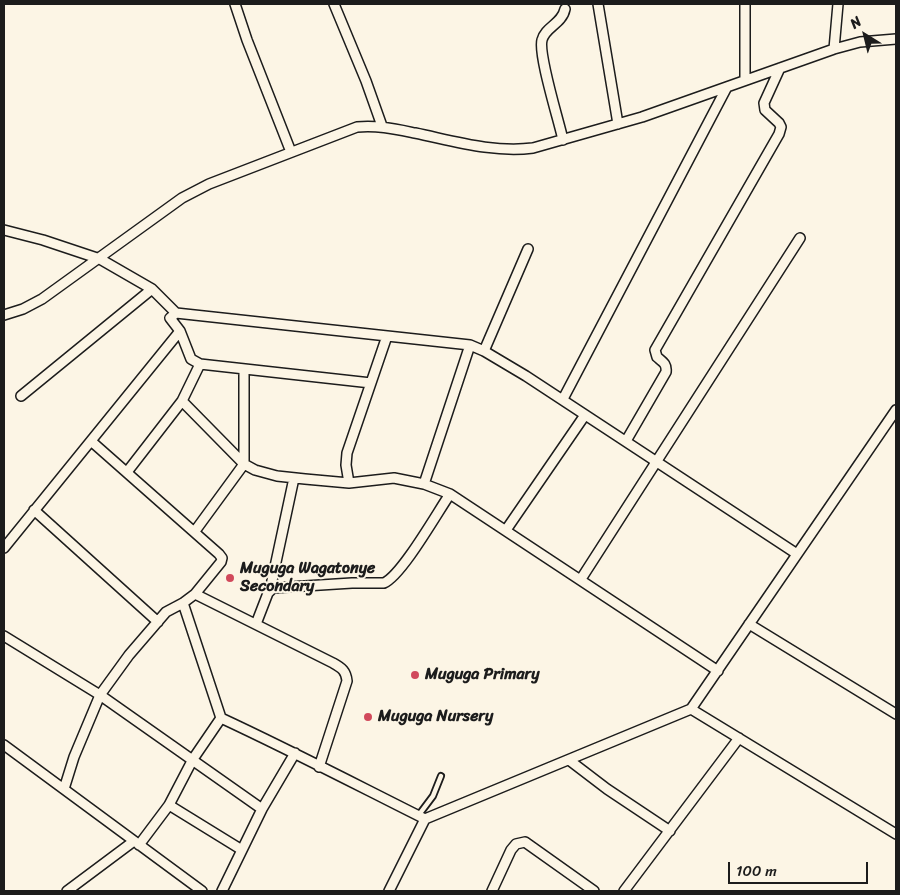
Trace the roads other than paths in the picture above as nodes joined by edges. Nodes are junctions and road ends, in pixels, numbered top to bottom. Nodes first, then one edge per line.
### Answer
1 (235, 4) edge
2 (334, 4) edge
3 (598, 4) edge
4 (745, 4) edge
5 (838, 4) edge
6 (565, 9) dead end
7 (896, 38) edge
8 (834, 49) junction
9 (780, 68) junction
10 (745, 80) junction
11 (727, 87) junction
12 (618, 124) junction
13 (382, 126) junction
14 (563, 140) junction
15 (291, 152) junction
16 (4, 230) edge
17 (800, 238) dead end
18 (528, 249) dead end
19 (100, 259) junction
20 (152, 290) junction
21 (176, 313) junction
22 (4, 315) edge
23 (180, 331) junction
24 (387, 336) junction
25 (470, 345) junction
26 (484, 351) junction
27 (200, 364) junction
28 (244, 369) junction
29 (370, 383) junction
30 (21, 396) dead end
31 (563, 400) junction
32 (182, 401) junction
33 (896, 410) edge
34 (585, 415) junction
35 (90, 441) junction
36 (626, 441) junction
37 (657, 461) junction
38 (244, 464) junction
39 (127, 472) junction
40 (294, 478) junction
41 (349, 483) junction
42 (424, 484) junction
43 (450, 494) junction
44 (34, 510) junction
45 (506, 530) junction
46 (195, 531) junction
47 (4, 548) edge
48 (798, 554) junction
49 (581, 579) junction
50 (270, 590) junction
51 (195, 594) junction
52 (183, 603) junction
53 (158, 622) junction
54 (256, 624) junction
55 (749, 624) junction
56 (4, 636) edge
57 (718, 670) junction
58 (100, 695) junction
59 (691, 709) junction
60 (896, 714) edge
61 (221, 718) junction
62 (739, 738) junction
63 (4, 745) edge
64 (295, 753) junction
65 (193, 759) junction
66 (569, 760) junction
67 (319, 767) junction
68 (441, 776) dead end
69 (64, 789) junction
70 (169, 805) junction
71 (262, 809) junction
72 (422, 818) junction
73 (670, 830) junction
74 (896, 834) edge
75 (137, 843) junction
76 (242, 850) junction
77 (67, 891) edge
78 (202, 891) edge
79 (222, 891) edge
80 (389, 891) edge
81 (492, 891) edge
82 (594, 891) edge
83 (624, 891) edge

1 - 15 street
2 - 13 street
3 - 12 street
4 - 10 street
5 - 8 street
6 - 14 street
7 - 8 street
8 - 9 street
9 - 10 street
9 - 36 street
10 - 11 street
11 - 12 street
11 - 31 street
12 - 14 street
13 - 14 street
13 - 15 street
15 - 19 street
16 - 19 street
17 - 37 street
18 - 26 street
19 - 20 street
19 - 22 street
20 - 21 street
20 - 30 street
21 - 23 street
21 - 24 street
23 - 27 street
23 - 35 street
24 - 25 street
24 - 29 street
25 - 26 street
25 - 42 street
26 - 31 street
27 - 28 street
27 - 32 street
28 - 29 street
28 - 38 street
29 - 41 street
31 - 34 street
32 - 38 street
32 - 39 street
33 - 48 street
34 - 36 street
34 - 45 street
35 - 39 street
35 - 44 street
36 - 37 street
37 - 48 street
37 - 49 street
38 - 40 street
38 - 46 street
39 - 46 street
40 - 41 street
40 - 50 street
41 - 42 street
42 - 43 street
43 - 45 street
43 - 50 street
44 - 47 street
44 - 53 street
45 - 49 street
46 - 51 street
48 - 55 street
49 - 57 street
50 - 54 street
51 - 52 street
51 - 54 street
52 - 53 street
52 - 61 street
53 - 58 street
54 - 67 street
55 - 57 street
55 - 60 street
56 - 58 street
57 - 59 street
58 - 65 street
58 - 69 street
59 - 62 street
59 - 66 street
61 - 64 street
61 - 65 street
62 - 73 street
62 - 74 street
63 - 69 street
64 - 67 street
64 - 71 street
65 - 70 street
65 - 71 street
66 - 72 street
66 - 73 street
67 - 72 street
68 - 72 lane
69 - 75 street
70 - 75 street
70 - 76 street
71 - 76 street
72 - 80 street
73 - 83 street
75 - 77 street
75 - 78 street
76 - 79 street
81 - 82 street

